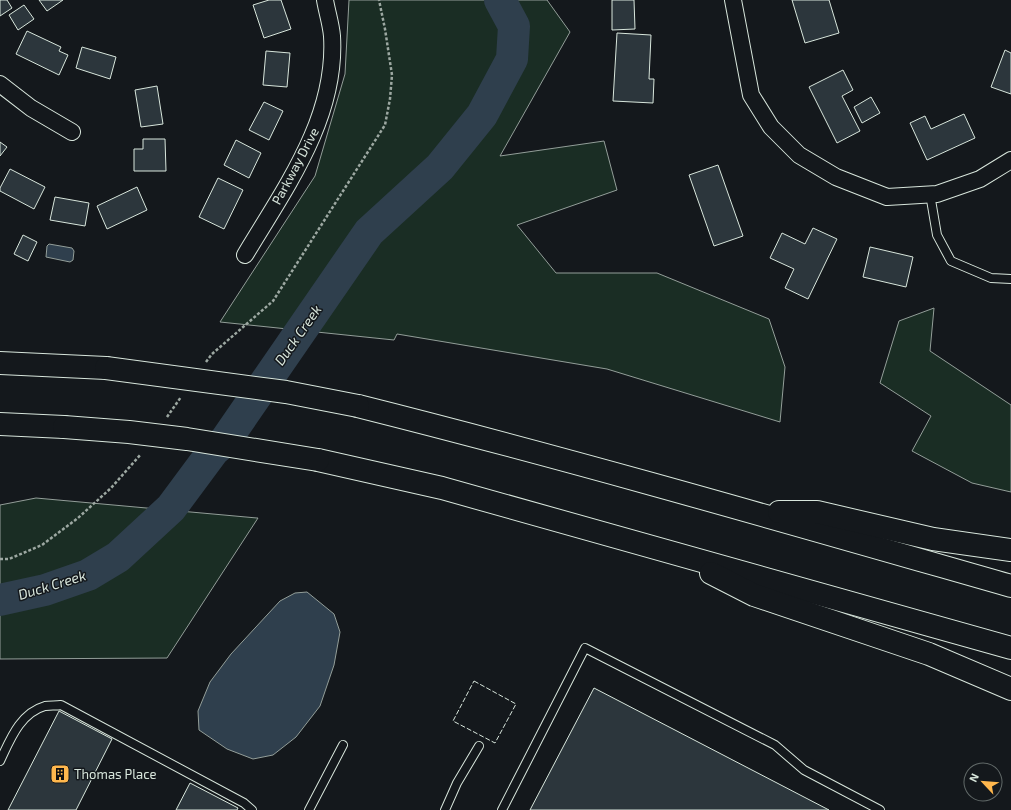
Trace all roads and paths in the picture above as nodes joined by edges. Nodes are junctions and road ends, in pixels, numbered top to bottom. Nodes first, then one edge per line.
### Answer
1 (325, 0) edge
2 (379, 0) edge
3 (733, 0) edge
4 (0, 84) edge
5 (72, 132) dead end
6 (1011, 160) edge
7 (930, 194) junction
8 (246, 255) dead end
9 (1011, 279) edge
10 (0, 363) edge
11 (203, 366) dead end
12 (185, 391) dead end
13 (163, 422) dead end
14 (0, 424) edge
15 (145, 447) dead end
16 (748, 512) junction
17 (1011, 550) edge
18 (669, 552) junction
19 (0, 559) edge
20 (1011, 586) edge
21 (1011, 648) edge
22 (1011, 689) edge
23 (342, 745) dead end
24 (480, 746) dead end
25 (0, 760) edge
26 (252, 810) edge
27 (309, 810) edge
28 (444, 810) edge
29 (502, 810) edge
30 (880, 810) edge

1 - 8 street, Parkway Drive
2 - 11 path
3 - 7 street
4 - 5 street
6 - 7 street
7 - 9 lane
10 - 16 highway, bridge
12 - 13 path
14 - 18 highway, bridge
15 - 19 path
16 - 17 highway
16 - 20 highway
18 - 21 highway
18 - 22 highway
23 - 27 lane
24 - 28 lane
25 - 26 lane
29 - 30 lane

